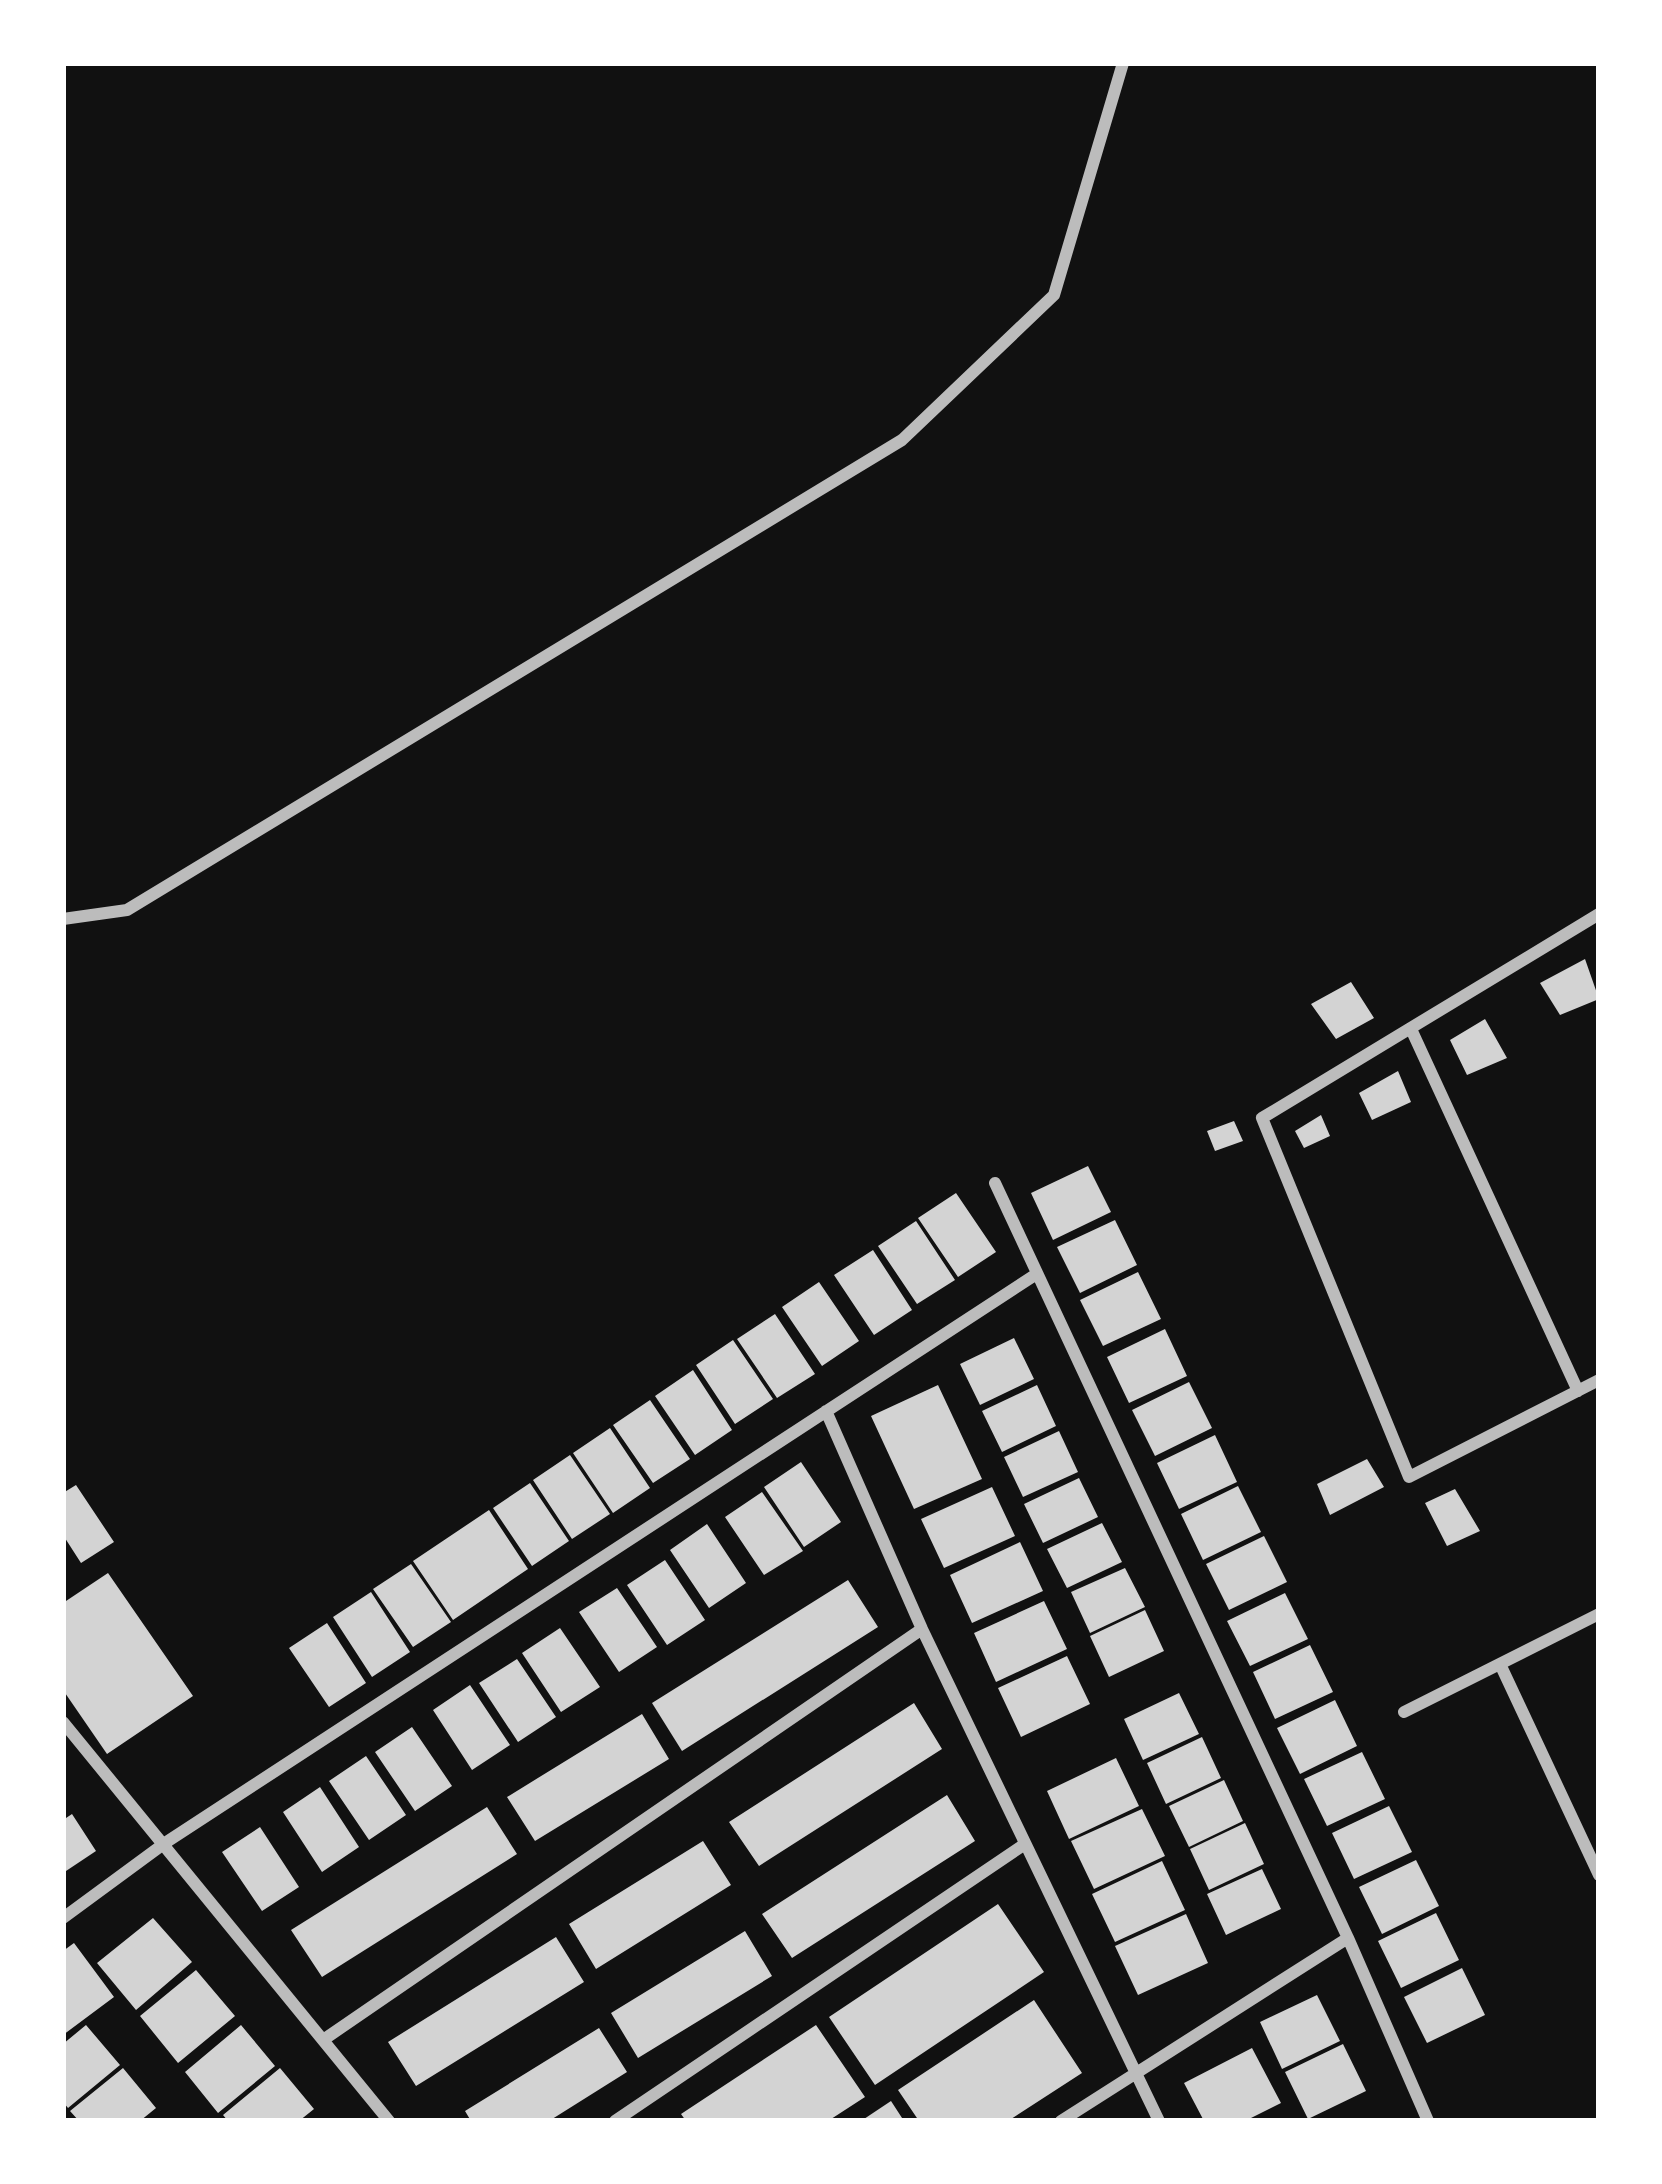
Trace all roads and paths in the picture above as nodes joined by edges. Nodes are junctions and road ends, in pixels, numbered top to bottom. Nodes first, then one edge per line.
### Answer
1 (1123, 63) edge
2 (1599, 914) edge
3 (63, 919) edge
4 (1411, 1028) junction
5 (995, 1184) dead end
6 (1035, 1275) junction
7 (1599, 1380) edge
8 (1578, 1391) junction
9 (826, 1411) junction
10 (1599, 1614) edge
11 (922, 1629) junction
12 (1500, 1664) junction
13 (1404, 1712) dead end
14 (63, 1721) edge
15 (165, 1843) junction
16 (1024, 1844) junction
17 (1599, 1875) edge
18 (63, 1918) edge
19 (1348, 1938) junction
20 (323, 2040) junction
21 (1136, 2070) junction
22 (389, 2121) edge
23 (615, 2121) edge
24 (1061, 2121) edge
25 (1159, 2121) edge
26 (1428, 2121) edge

1 - 3 street
2 - 4 street
4 - 8 street
4 - 8 street
5 - 6 street
6 - 9 street
6 - 19 street
7 - 8 street
9 - 11 street
9 - 15 street
10 - 12 street
11 - 16 street
11 - 20 street
12 - 13 street
12 - 17 street
14 - 15 street
15 - 18 street
15 - 20 street
16 - 21 street
16 - 23 street
19 - 21 street
19 - 26 street
20 - 22 street
21 - 24 street
21 - 25 street

